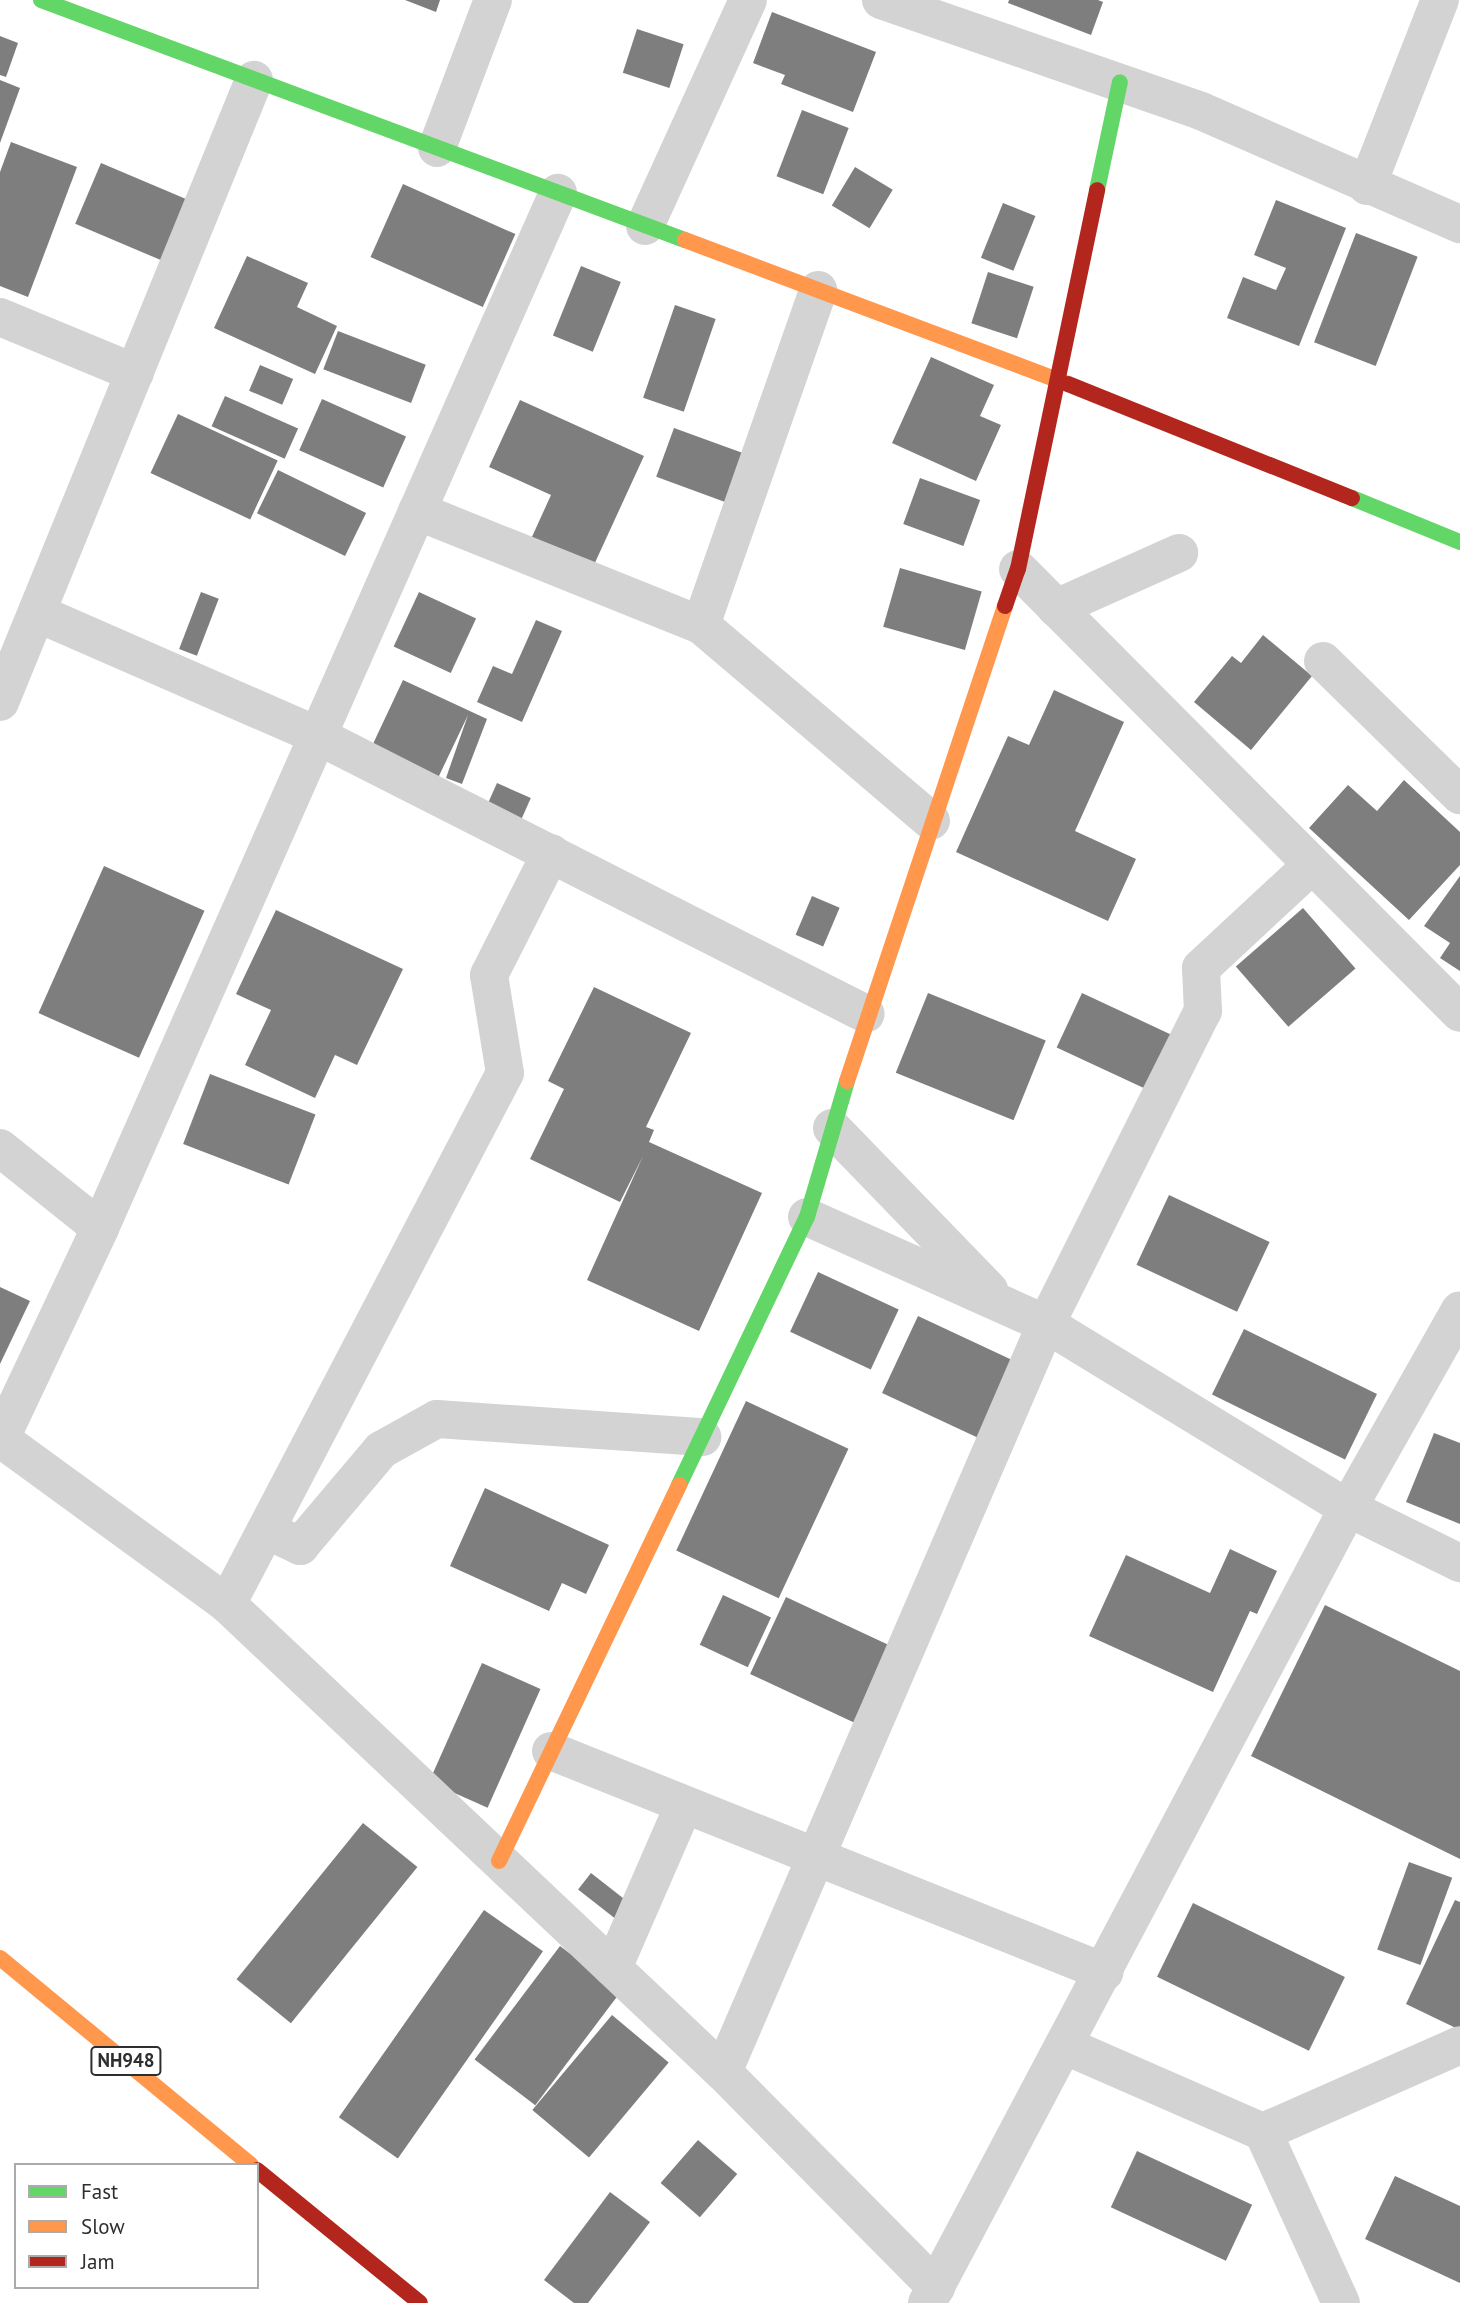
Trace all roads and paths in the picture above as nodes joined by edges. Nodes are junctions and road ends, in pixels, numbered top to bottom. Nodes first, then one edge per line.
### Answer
1 (41, 0) edge
2 (493, 0) edge
3 (748, 0) edge
4 (881, 0) edge
5 (1440, 0) edge
6 (254, 80) junction
7 (1120, 82) junction
8 (437, 148) junction
9 (1367, 186) junction
10 (558, 193) junction
11 (1460, 224) edge
12 (645, 226) junction
13 (818, 290) junction
14 (0, 317) edge
15 (135, 373) junction
16 (1059, 380) junction
17 (417, 511) junction
18 (1460, 542) edge
19 (1179, 553) dead end
20 (1018, 569) junction
21 (1056, 608) junction
22 (37, 613) junction
23 (701, 625) junction
24 (1323, 661) dead end
25 (0, 702) edge
26 (318, 737) junction
27 (1460, 795) edge
28 (931, 821) junction
29 (551, 853) junction
30 (1312, 864) junction
31 (1460, 1013) edge
32 (866, 1014) junction
33 (832, 1128) junction
34 (0, 1147) edge
35 (807, 1217) junction
36 (100, 1228) junction
37 (1004, 1306) junction
38 (1460, 1310) edge
39 (1046, 1324) junction
40 (702, 1437) junction
41 (0, 1440) edge
42 (1348, 1508) junction
43 (266, 1530) junction
44 (1460, 1563) edge
45 (227, 1604) junction
46 (551, 1751) junction
47 (683, 1807) junction
48 (815, 1859) junction
49 (499, 1861) junction
50 (0, 1958) edge
51 (613, 1968) junction
52 (1104, 1972) junction
53 (1460, 2045) edge
54 (1066, 2046) junction
55 (723, 2072) junction
56 (1263, 2132) junction
57 (249, 2163) edge
58 (259, 2172) edge
59 (931, 2295) edge
60 (420, 2303) edge
61 (1341, 2303) edge

1 - 6 main road
2 - 8 street
3 - 12 street
4 - 7 street
5 - 9 street
6 - 8 main road
6 - 15 street
7 - 9 street
7 - 16 main road
8 - 10 main road
9 - 11 street
10 - 12 main road
10 - 17 street
12 - 13 main road
13 - 16 main road
13 - 23 street
14 - 15 street
15 - 22 street
16 - 18 main road
16 - 20 main road
17 - 23 street
17 - 26 street
19 - 21 street
20 - 21 street
20 - 28 main road
21 - 30 street
22 - 25 street
22 - 26 street
23 - 28 street
24 - 27 street
26 - 29 street
26 - 36 street
28 - 32 main road
29 - 32 street
29 - 43 street
30 - 31 street
30 - 39 street
32 - 33 main road
33 - 35 main road
33 - 37 street
34 - 36 street
35 - 37 street
35 - 40 main road
36 - 41 street
37 - 39 street
38 - 42 street
39 - 42 street
39 - 48 street
40 - 43 street
40 - 46 main road
41 - 45 street
42 - 44 street
42 - 52 street
43 - 45 street
45 - 49 street
46 - 47 street
46 - 49 main road
47 - 48 street
47 - 51 street
48 - 52 street
48 - 55 street
49 - 51 street
50 - 57 main road, NH948
51 - 55 street
52 - 54 street
53 - 56 street
54 - 56 street
54 - 59 street
55 - 59 street
56 - 61 street
58 - 60 main road

